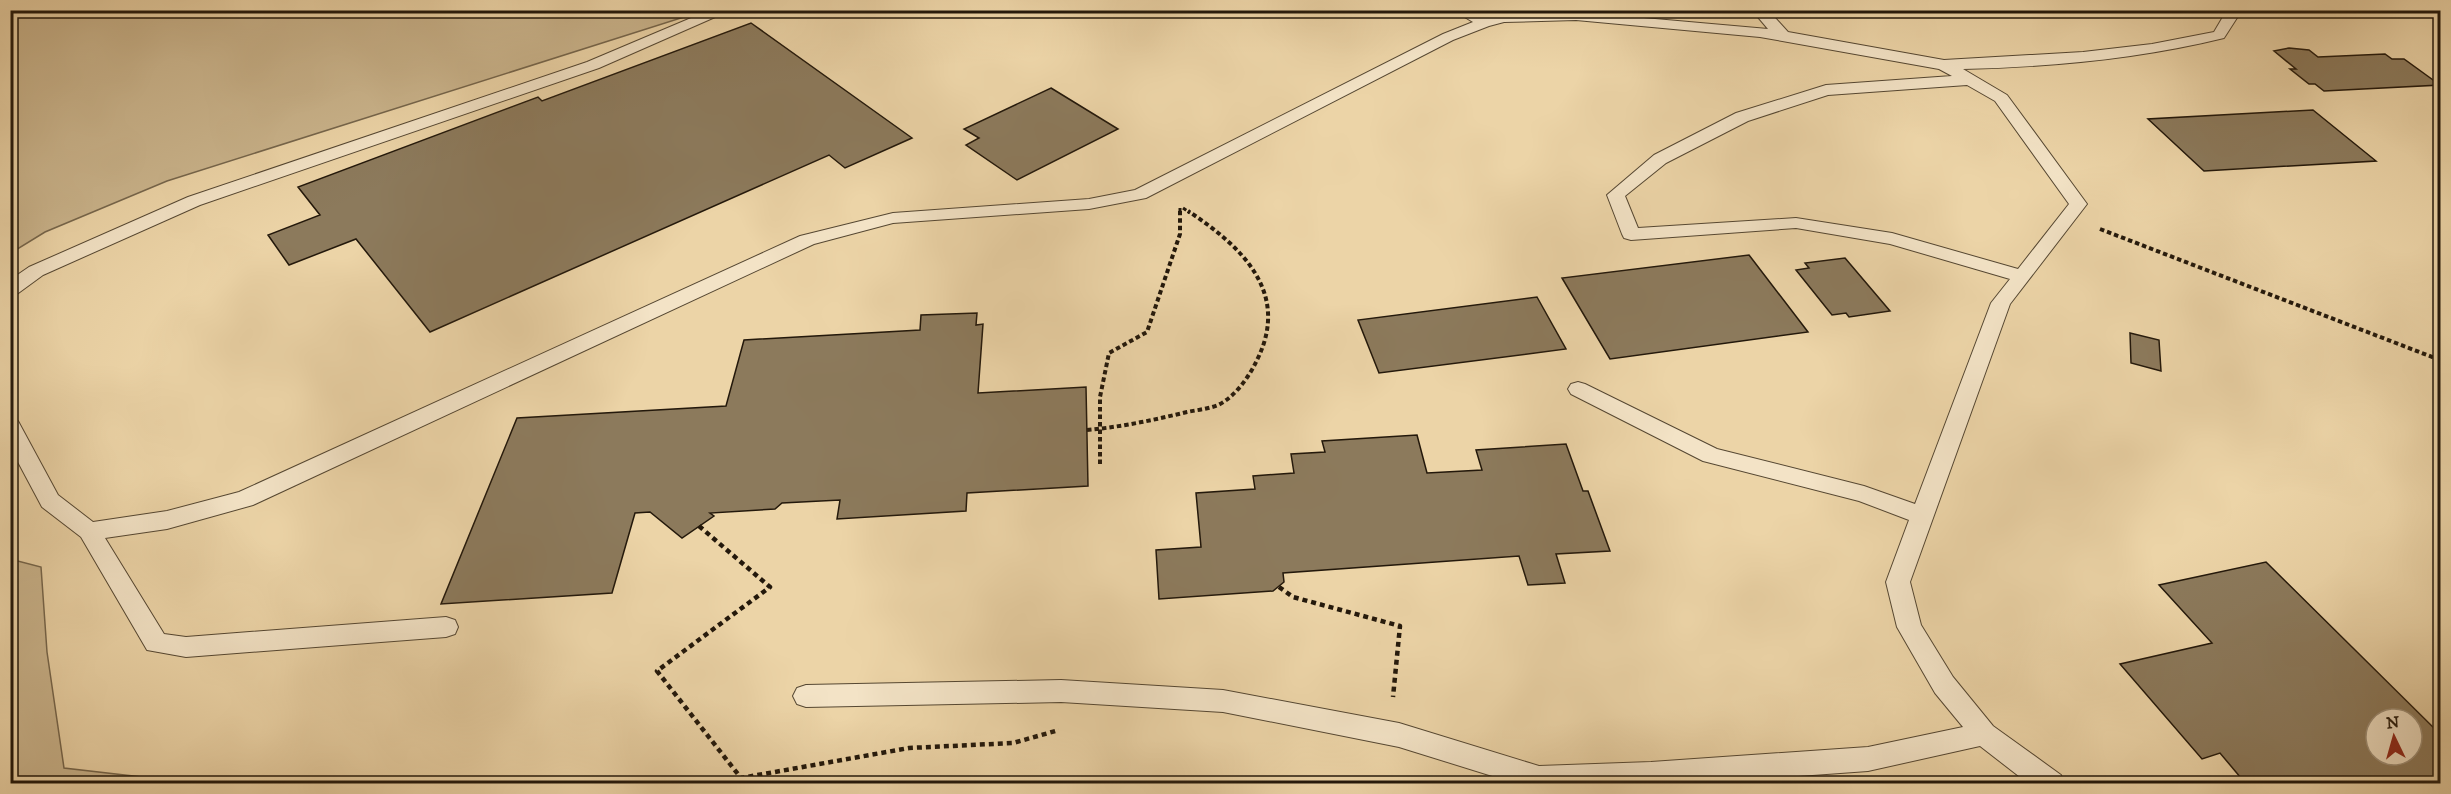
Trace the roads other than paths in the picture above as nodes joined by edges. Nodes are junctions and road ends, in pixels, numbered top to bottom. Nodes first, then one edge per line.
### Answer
1 (724, 10) edge
2 (1460, 10) edge
3 (1760, 10) edge
4 (2235, 10) edge
5 (1485, 22) junction
6 (1784, 36) junction
7 (1944, 64) junction
8 (1971, 80) junction
9 (2022, 276) junction
10 (10, 290) edge
11 (1578, 389) dead end
12 (10, 426) edge
13 (1922, 516) junction
14 (89, 531) junction
15 (446, 627) dead end
16 (806, 696) dead end
17 (1984, 734) junction
18 (2051, 783) edge

1 - 10 lane
2 - 5 lane
3 - 6 lane
4 - 7 lane
5 - 6 lane
5 - 14 lane
6 - 7 lane
7 - 8 lane
8 - 9 lane
8 - 9 lane
9 - 13 lane
11 - 13 lane
12 - 14 lane
13 - 17 lane
14 - 15 lane
16 - 17 lane
17 - 18 lane

